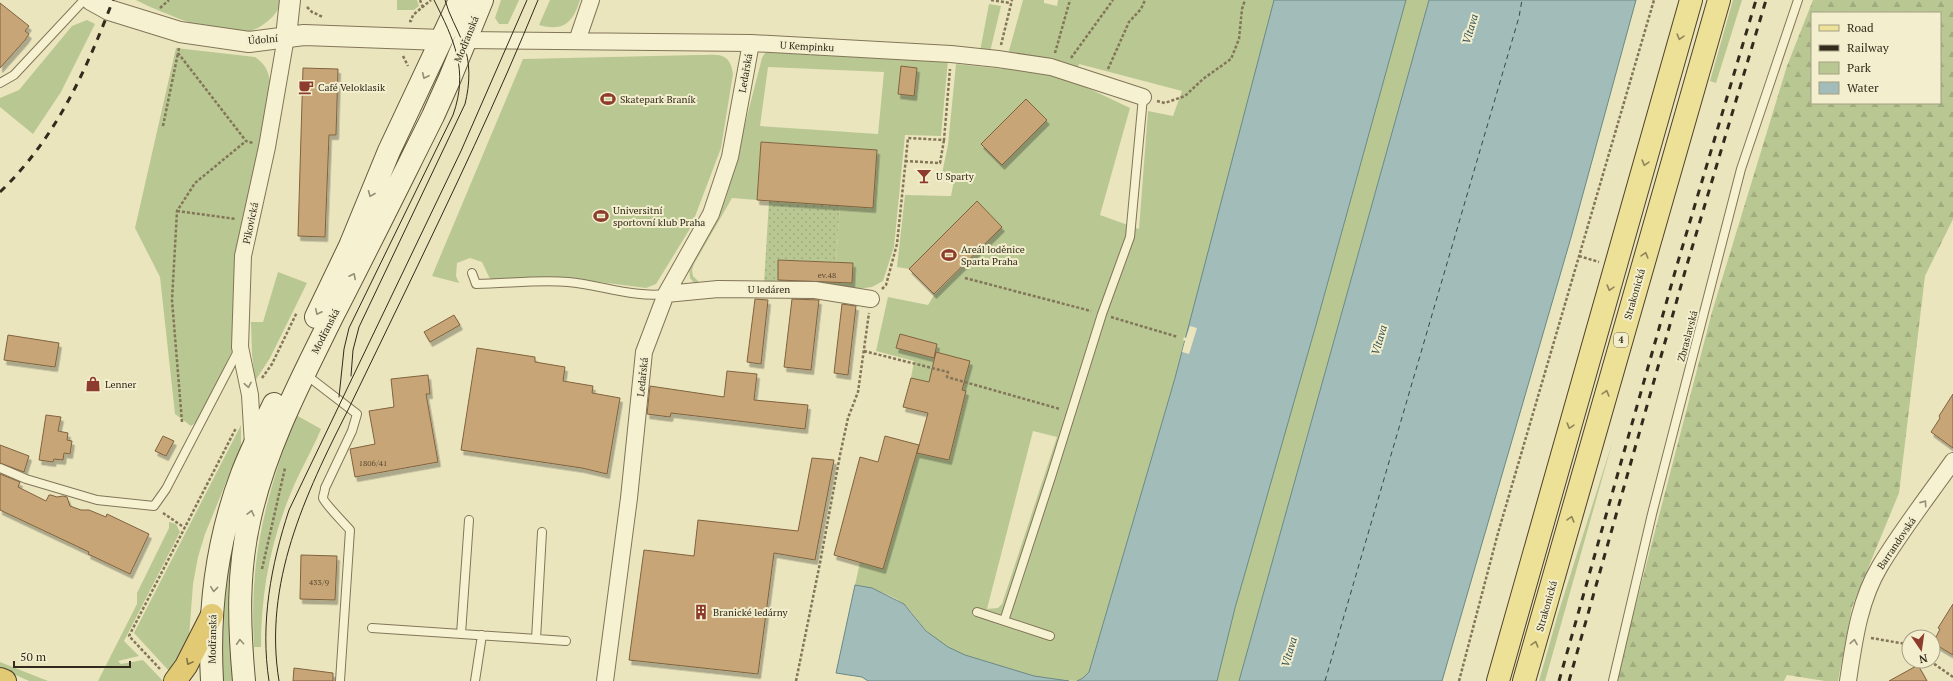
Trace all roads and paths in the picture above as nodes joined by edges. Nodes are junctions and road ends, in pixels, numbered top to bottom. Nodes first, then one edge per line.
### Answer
1 (84, 0) edge
2 (91, 0) edge
3 (169, 0) edge
4 (420, 0) edge
5 (431, 0) edge
6 (460, 0) edge
7 (482, 0) edge
8 (591, 0) edge
9 (991, 0) edge
10 (1070, 0) edge
11 (1113, 0) edge
12 (1145, 0) edge
13 (1246, 0) edge
14 (1654, 0) edge
15 (1691, 0) edge
16 (1719, 0) edge
17 (1798, 0) edge
18 (298, 2) edge
19 (1011, 2) edge
20 (423, 8) junction
21 (156, 12) dead end
22 (324, 18) dead end
23 (404, 21) dead end
24 (180, 32) junction
25 (286, 37) junction
26 (442, 40) junction
27 (466, 40) junction
28 (577, 42) junction
29 (751, 43) junction
30 (401, 52) dead end
31 (178, 53) junction
32 (951, 54) junction
33 (998, 59) junction
34 (1056, 69) junction
35 (408, 72) dead end
36 (0, 83) edge
37 (1101, 83) junction
38 (1143, 97) junction
39 (163, 126) dead end
40 (246, 140) junction
41 (944, 140) junction
42 (267, 147) junction
43 (905, 161) junction
44 (177, 211) junction
45 (251, 221) junction
46 (472, 273) dead end
47 (965, 278) dead end
48 (666, 294) junction
49 (871, 299) junction
50 (299, 309) dead end
51 (1102, 314) junction
52 (1178, 337) dead end
53 (240, 347) junction
54 (864, 351) junction
55 (304, 373) junction
56 (250, 395) junction
57 (1070, 412) junction
58 (182, 422) dead end
59 (237, 424) dead end
60 (253, 447) junction
61 (1953, 461) edge
62 (287, 464) dead end
63 (0, 468) edge
64 (154, 506) junction
65 (470, 520) dead end
66 (185, 528) junction
67 (542, 532) dead end
68 (262, 570) dead end
69 (977, 612) dead end
70 (212, 615) junction
71 (1004, 621) junction
72 (372, 628) dead end
73 (461, 634) junction
74 (482, 635) junction
75 (1050, 636) dead end
76 (1869, 638) dead end
77 (536, 639) junction
78 (566, 641) dead end
79 (1901, 643) edge
80 (1941, 669) edge
81 (168, 676) edge
82 (1953, 678) edge
83 (0, 679) edge
84 (5, 681) edge
85 (212, 681) edge
86 (244, 681) edge
87 (340, 681) edge
88 (475, 681) edge
89 (605, 681) edge
90 (796, 681) edge
91 (1459, 681) edge
92 (1498, 681) edge
93 (1524, 681) edge
94 (1612, 681) edge
95 (1848, 681) edge

1 - 36 lane
2 - 24 street, Údolní
3 - 21 path
4 - 20 path
5 - 20 path
6 - 26 main road, Modřanská
7 - 27 main road, Modřanská
8 - 28 street
9 - 19 path
10 - 34 path
11 - 34 path
12 - 37 path
13 - 38 path
14 - 91 path
15 -> 92 main road
93 -> 16 main road, Strakonická / 4
17 - 94 lane, Zbraslavská
18 - 22 path
18 - 25 street, Pikovická
19 - 33 path
20 - 23 path
24 - 25 street, Údolní
24 - 31 path
25 - 26 street, Údolní
25 - 42 street, Pikovická
26 - 27 main road
26 -> 60 main road, Modřanská
27 - 28 street, U Kempinku
55 -> 27 main road, Modřanská
28 - 29 street, U Kempinku
29 - 32 street, U Kempinku
29 - 48 street, Ledařská
30 - 35 path
31 - 39 path
31 - 40 path
32 - 33 street, U Kempinku
32 - 41 path
33 - 34 street, U Kempinku
34 - 37 street, U Kempinku
37 - 38 street, U Kempinku
38 - 51 lane
40 - 42 path
40 - 44 path
41 - 43 path
41 - 43 path
42 - 45 street, Pikovická
43 - 49 path
44 - 45 path
44 - 58 path
45 - 53 street, Pikovická
46 - 48 lane
47 - 51 path
48 - 49 street, U ledáren
48 - 89 street, Ledařská
49 - 54 path
50 - 56 path
51 - 52 path
51 - 57 lane
53 -> 56 street, Pikovická
53 - 64 lane
54 - 57 path
54 - 90 path
86 -> 55 main road, Modřanská
55 - 87 lane
56 - 60 street, Pikovická
57 - 71 lane
59 - 66 path
60 -> 70 main road, Modřanská
95 -> 61 street, Barrandovská
62 - 68 path
63 - 64 lane
64 - 66 path
65 - 73 lane
66 - 81 path
67 - 77 lane
69 - 71 lane
70 -> 81 highway
70 - 85 main road, Modřanská
71 - 75 lane
72 - 73 lane
73 - 74 lane
74 - 77 lane
74 - 88 lane
76 - 79 path
77 - 78 lane
80 - 82 path
83 - 84 highway

